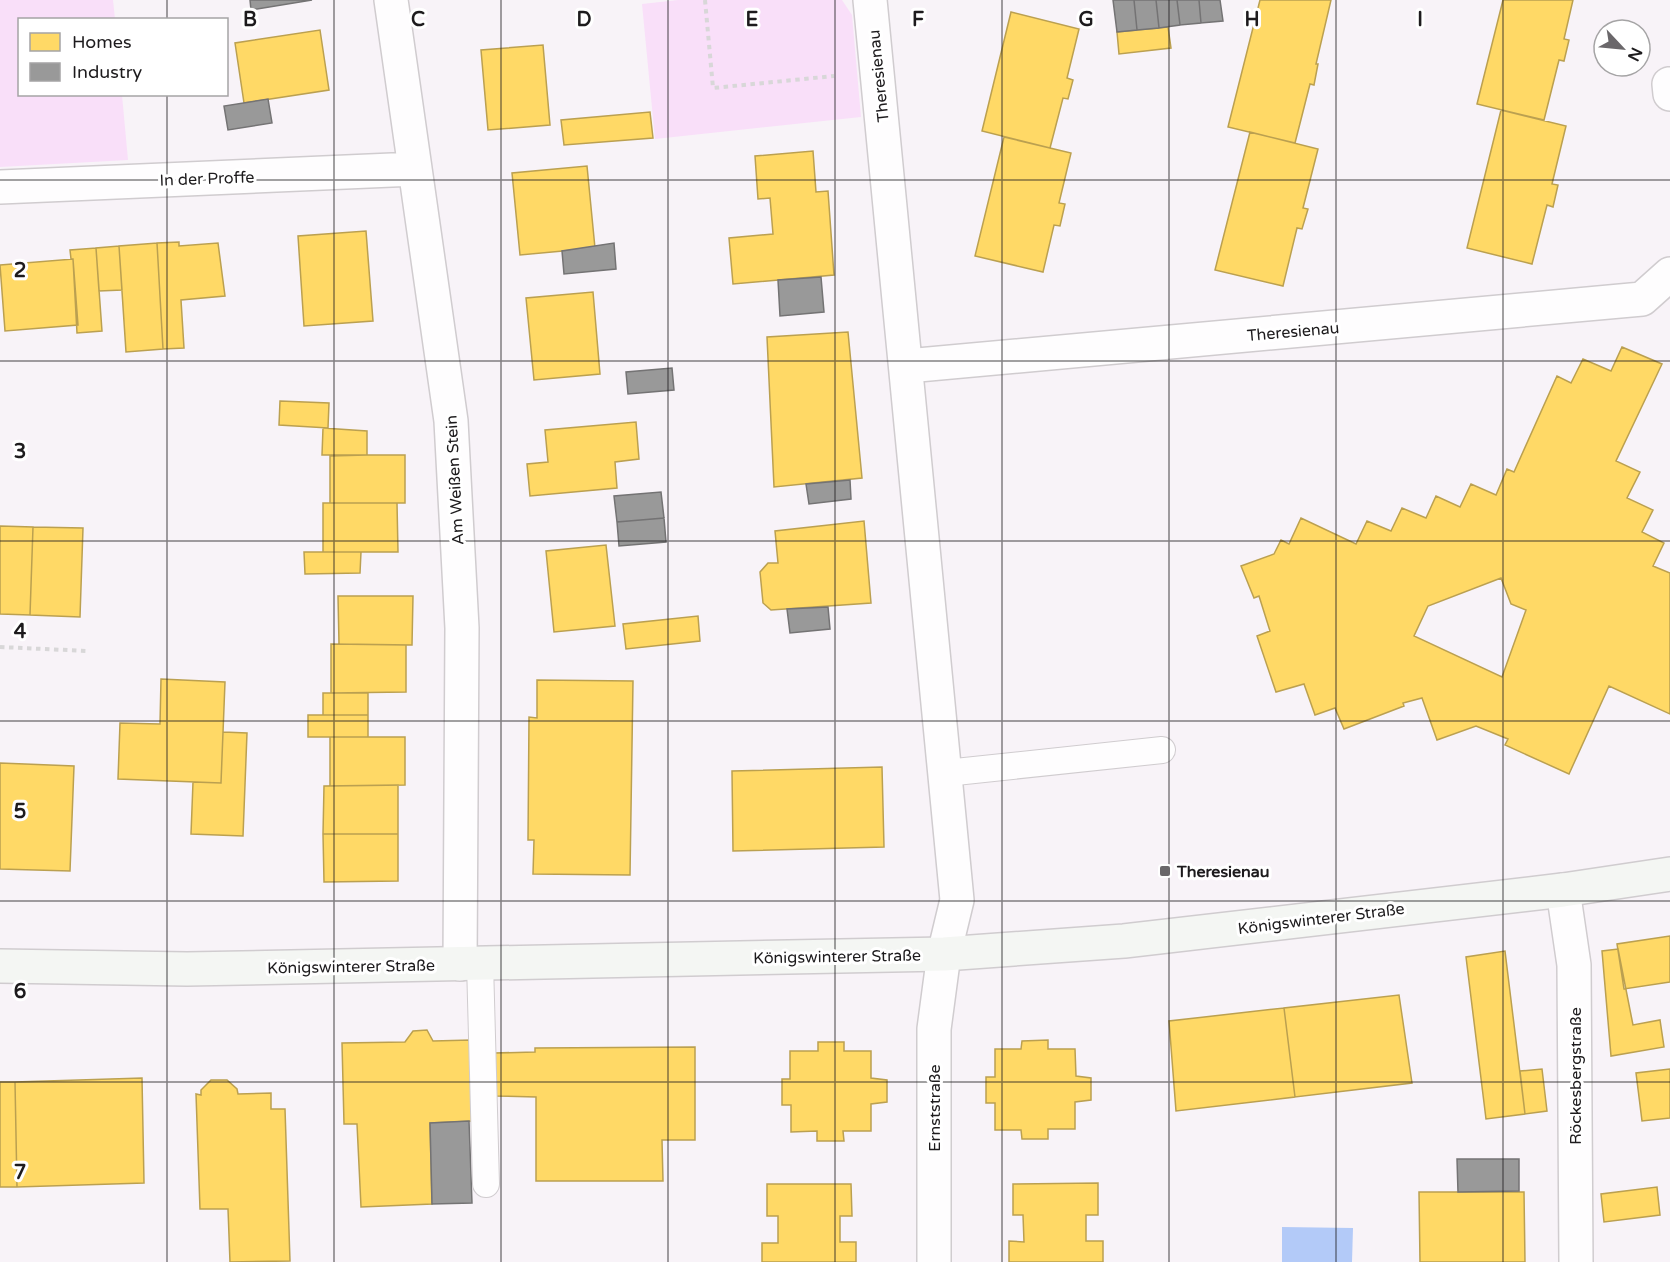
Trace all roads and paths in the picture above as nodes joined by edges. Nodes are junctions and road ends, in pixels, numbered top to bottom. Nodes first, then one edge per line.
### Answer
1 (392, 0) edge
2 (705, 0) edge
3 (870, 0) edge
4 (877, 72) junction
5 (1670, 84) edge
6 (1670, 94) edge
7 (415, 169) junction
8 (0, 187) edge
9 (1670, 274) edge
10 (907, 366) junction
11 (0, 647) edge
12 (88, 651) dead end
13 (1162, 750) dead end
14 (946, 773) junction
15 (1670, 874) edge
16 (1563, 890) junction
17 (944, 954) junction
18 (470, 963) junction
19 (0, 966) edge
20 (486, 1184) dead end
21 (934, 1262) edge
22 (1576, 1262) edge

1 - 7 street, Am Weißen Stein
2 - 4 path
3 - 4 street, Theresienau
4 - 10 street, Theresienau
5 - 6 street
7 - 8 street, In der Proffe
7 - 18 street, Am Weißen Stein
9 - 10 street, Theresienau
10 - 14 street, Theresienau
11 - 12 path
13 - 14 lane
14 - 17 street, Theresienau
15 - 16 main road, Königswinterer Straße
16 - 17 main road, Königswinterer Straße
16 - 22 street, Röckesbergstraße
17 - 18 main road, Königswinterer Straße
17 - 21 street, Ernststraße
18 - 19 main road, Königswinterer Straße
18 - 20 lane

